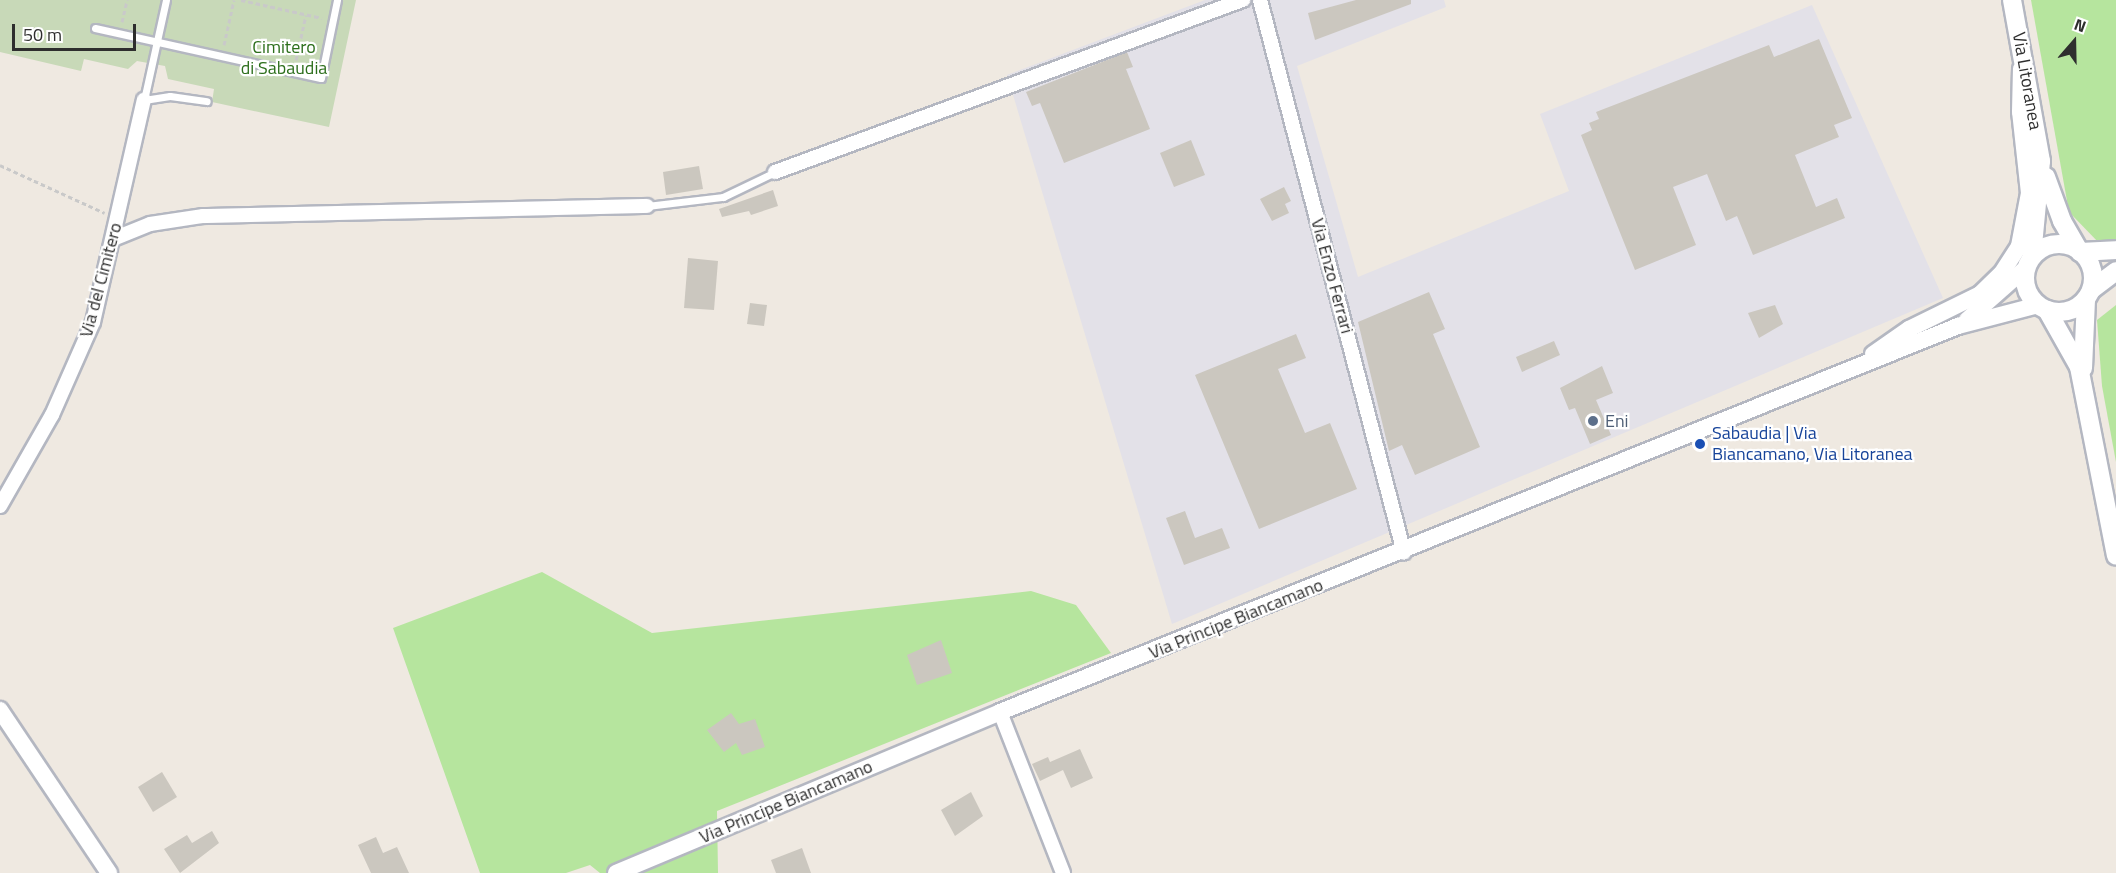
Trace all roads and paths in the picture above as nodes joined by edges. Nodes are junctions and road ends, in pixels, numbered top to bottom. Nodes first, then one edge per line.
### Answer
1 (127, 0) edge
2 (166, 0) edge
3 (234, 0) edge
4 (241, 0) edge
5 (337, 0) edge
6 (1243, 0) edge
7 (1260, 0) edge
8 (2012, 0) edge
9 (306, 15) junction
10 (333, 21) junction
11 (95, 28) dead end
12 (120, 33) junction
13 (157, 41) junction
14 (222, 56) junction
15 (2023, 56) junction
16 (294, 72) junction
17 (144, 100) junction
18 (207, 101) dead end
19 (2041, 161) junction
20 (0, 165) edge
21 (775, 172) joint
22 (647, 206) joint
23 (117, 219) junction
24 (113, 239) junction
25 (2116, 250) edge
26 (2080, 252) junction
27 (2030, 262) junction
28 (2116, 271) edge
29 (2088, 294) junction
30 (2043, 308) junction
31 (1958, 326) junction
32 (1857, 367) junction
33 (2082, 378) junction
34 (0, 506) edge
35 (1404, 553) junction
36 (2116, 555) edge
37 (0, 710) edge
38 (1000, 712) junction
39 (643, 868) edge
40 (109, 873) edge
41 (616, 873) edge
42 (1063, 873) edge

1 - 12 path
2 - 13 lane
3 - 14 path
4 - 9 path
5 - 10 lane
6 - 21 street
7 - 35 street, Via Enzo Ferrari
8 - 15 main road, Via Litoranea
9 - 10 path
9 - 16 path
10 - 16 lane
11 - 12 lane
12 - 13 lane
13 - 14 lane
13 - 17 lane
14 - 16 lane
15 - 19 main road, Via Litoranea
15 - 32 street, Via Principe Biancamano
17 - 18 lane
17 - 23 street, Via del Cimitero
19 - 26 main road, Via Litoranea
19 - 27 main road, Via Litoranea
20 - 23 path
21 - 22 lane
22 - 24 street
23 - 24 street, Via del Cimitero
24 - 34 street, Via del Cimitero
25 - 26 main road
26 - 27 main road
26 - 29 main road
27 - 30 main road
27 - 31 street, Via Principe Biancamano
28 - 29 main road
29 - 30 main road
29 - 33 main road
30 - 31 street, Via Principe Biancamano
30 - 33 main road
31 - 32 street, Via Principe Biancamano
32 - 35 street, Via Principe Biancamano
33 - 36 main road
35 - 38 street, Via Principe Biancamano
37 - 40 street
38 - 39 street, Via Principe Biancamano
38 - 42 street
39 - 41 street, Via Principe Biancamano

